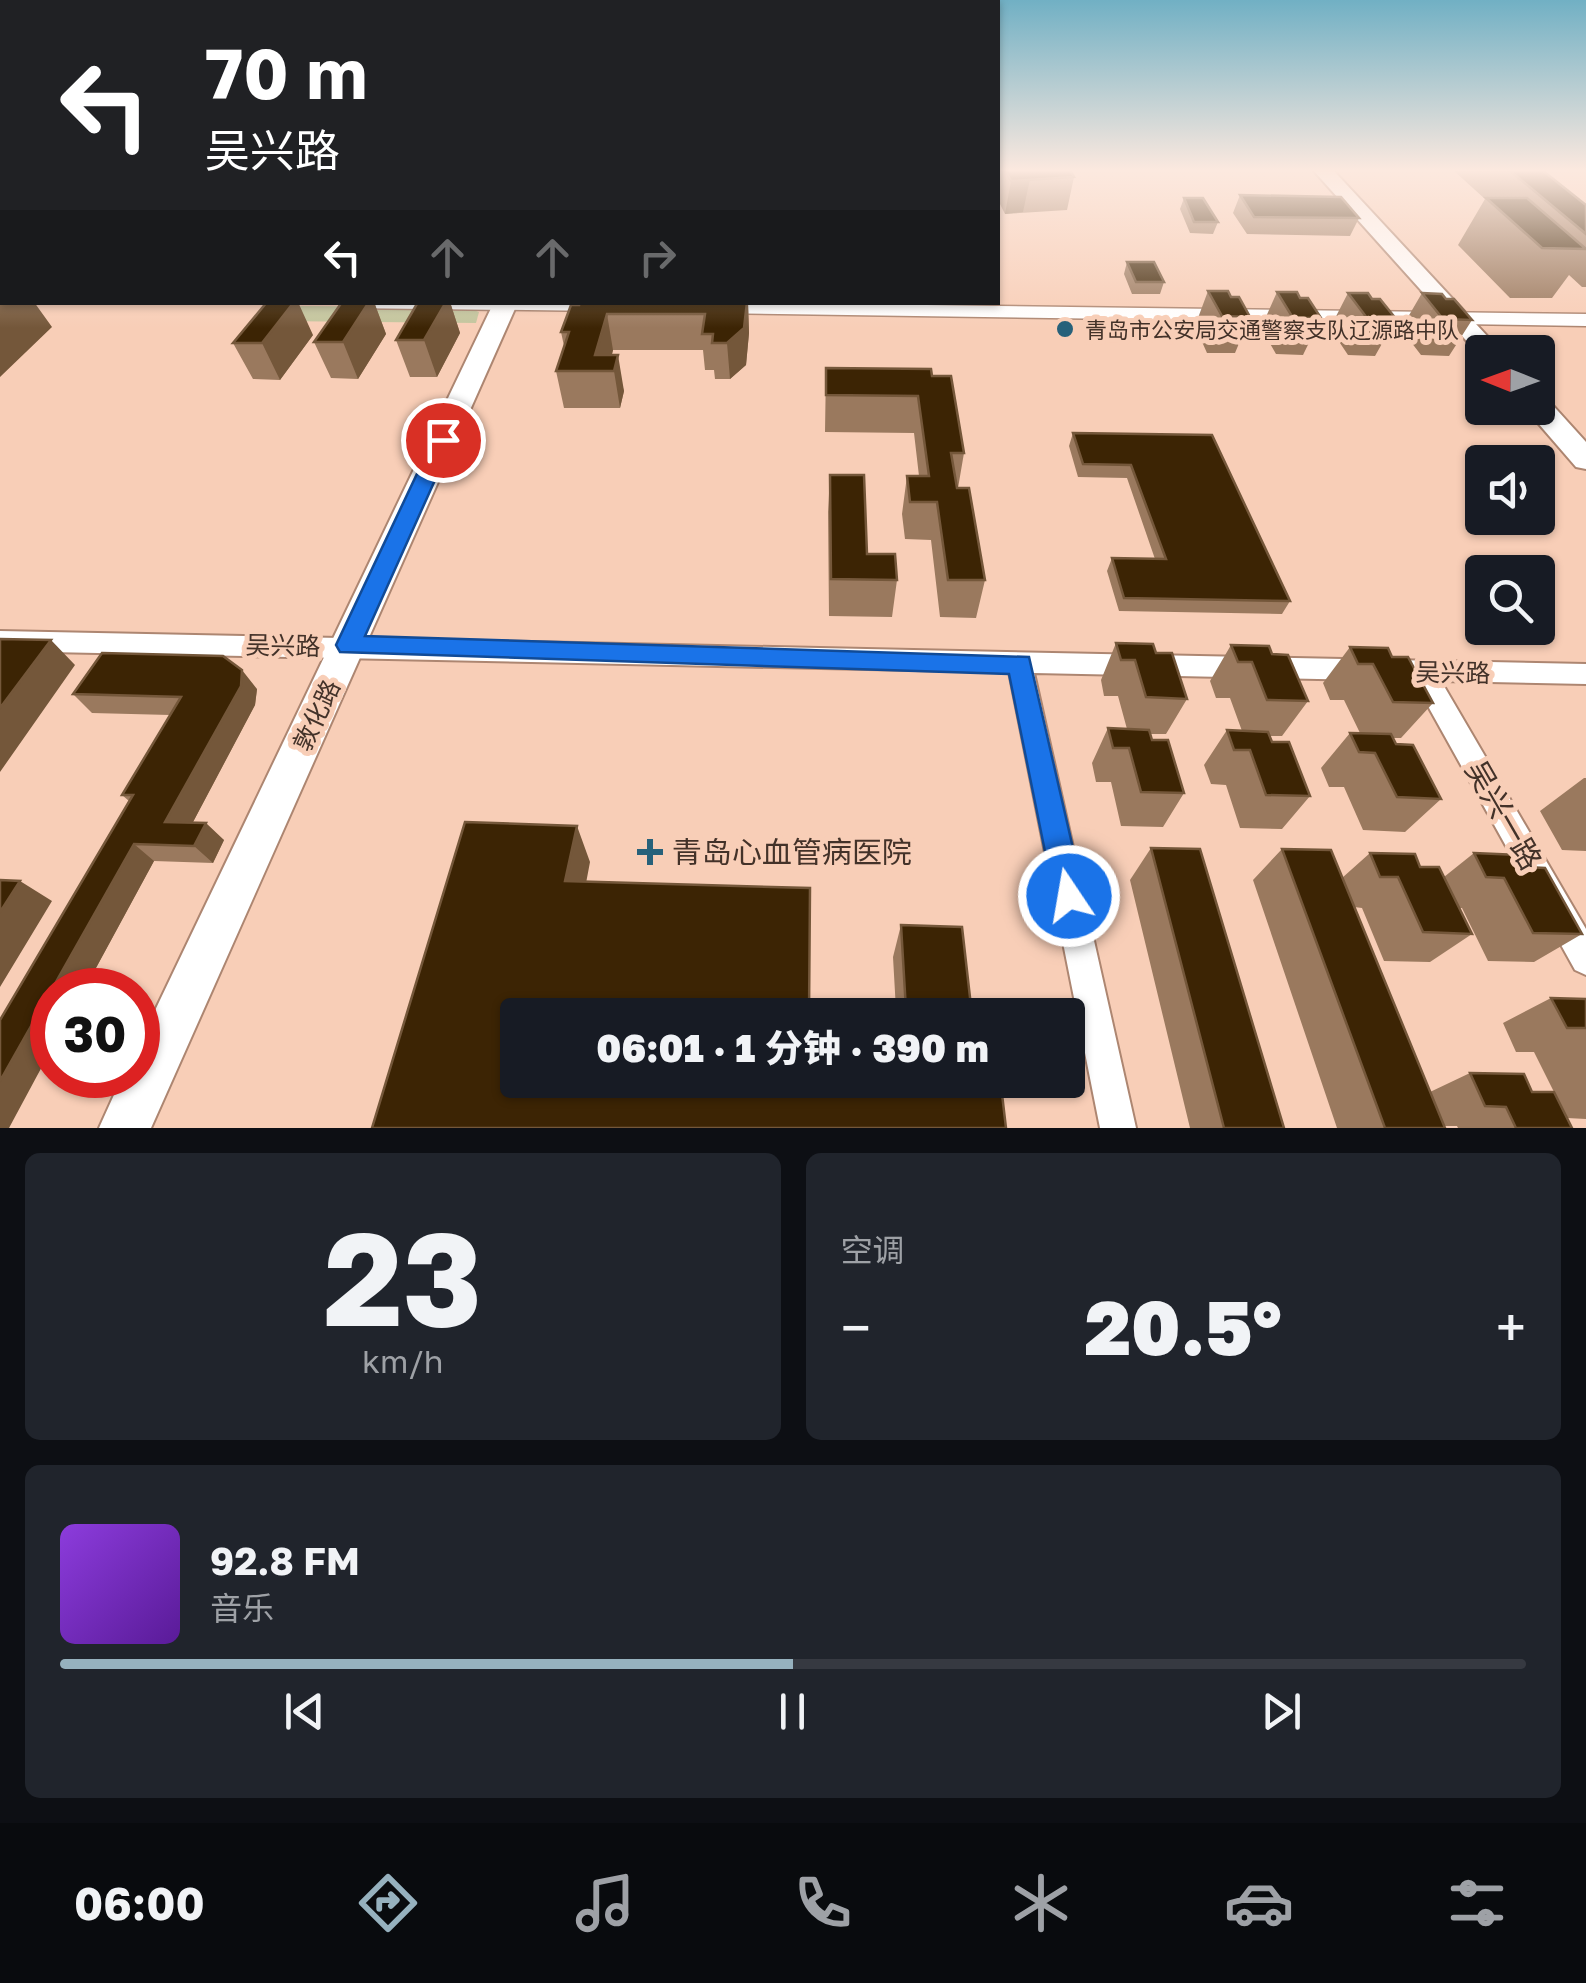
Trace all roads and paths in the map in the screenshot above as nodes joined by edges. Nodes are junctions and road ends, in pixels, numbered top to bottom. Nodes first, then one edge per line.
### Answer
1 (1371, 223) edge
2 (505, 305) edge
3 (586, 305) edge
4 (626, 306) edge
5 (685, 307) edge
6 (959, 307) edge
7 (1460, 319) junction
8 (1586, 320) edge
9 (1475, 335) edge
10 (1555, 425) edge
11 (1586, 460) edge
12 (0, 641) edge
13 (348, 645) junction
14 (1020, 664) junction
15 (1422, 671) junction
16 (1586, 674) edge
17 (1586, 959) edge
18 (125, 1128) edge
19 (1118, 1128) edge

1 - 7 main road
2 - 13 main road, 敦化路
3 - 4 street
5 - 6 street
6 - 7 street
7 - 8 street
7 - 9 main road
10 - 11 main road
12 - 13 street, 吴兴路
13 - 14 street, 吴兴路
13 - 18 main road, 敦化路
14 - 15 street, 吴兴路
14 - 19 street
15 - 16 street, 吴兴路
15 - 17 street, 吴兴一路

